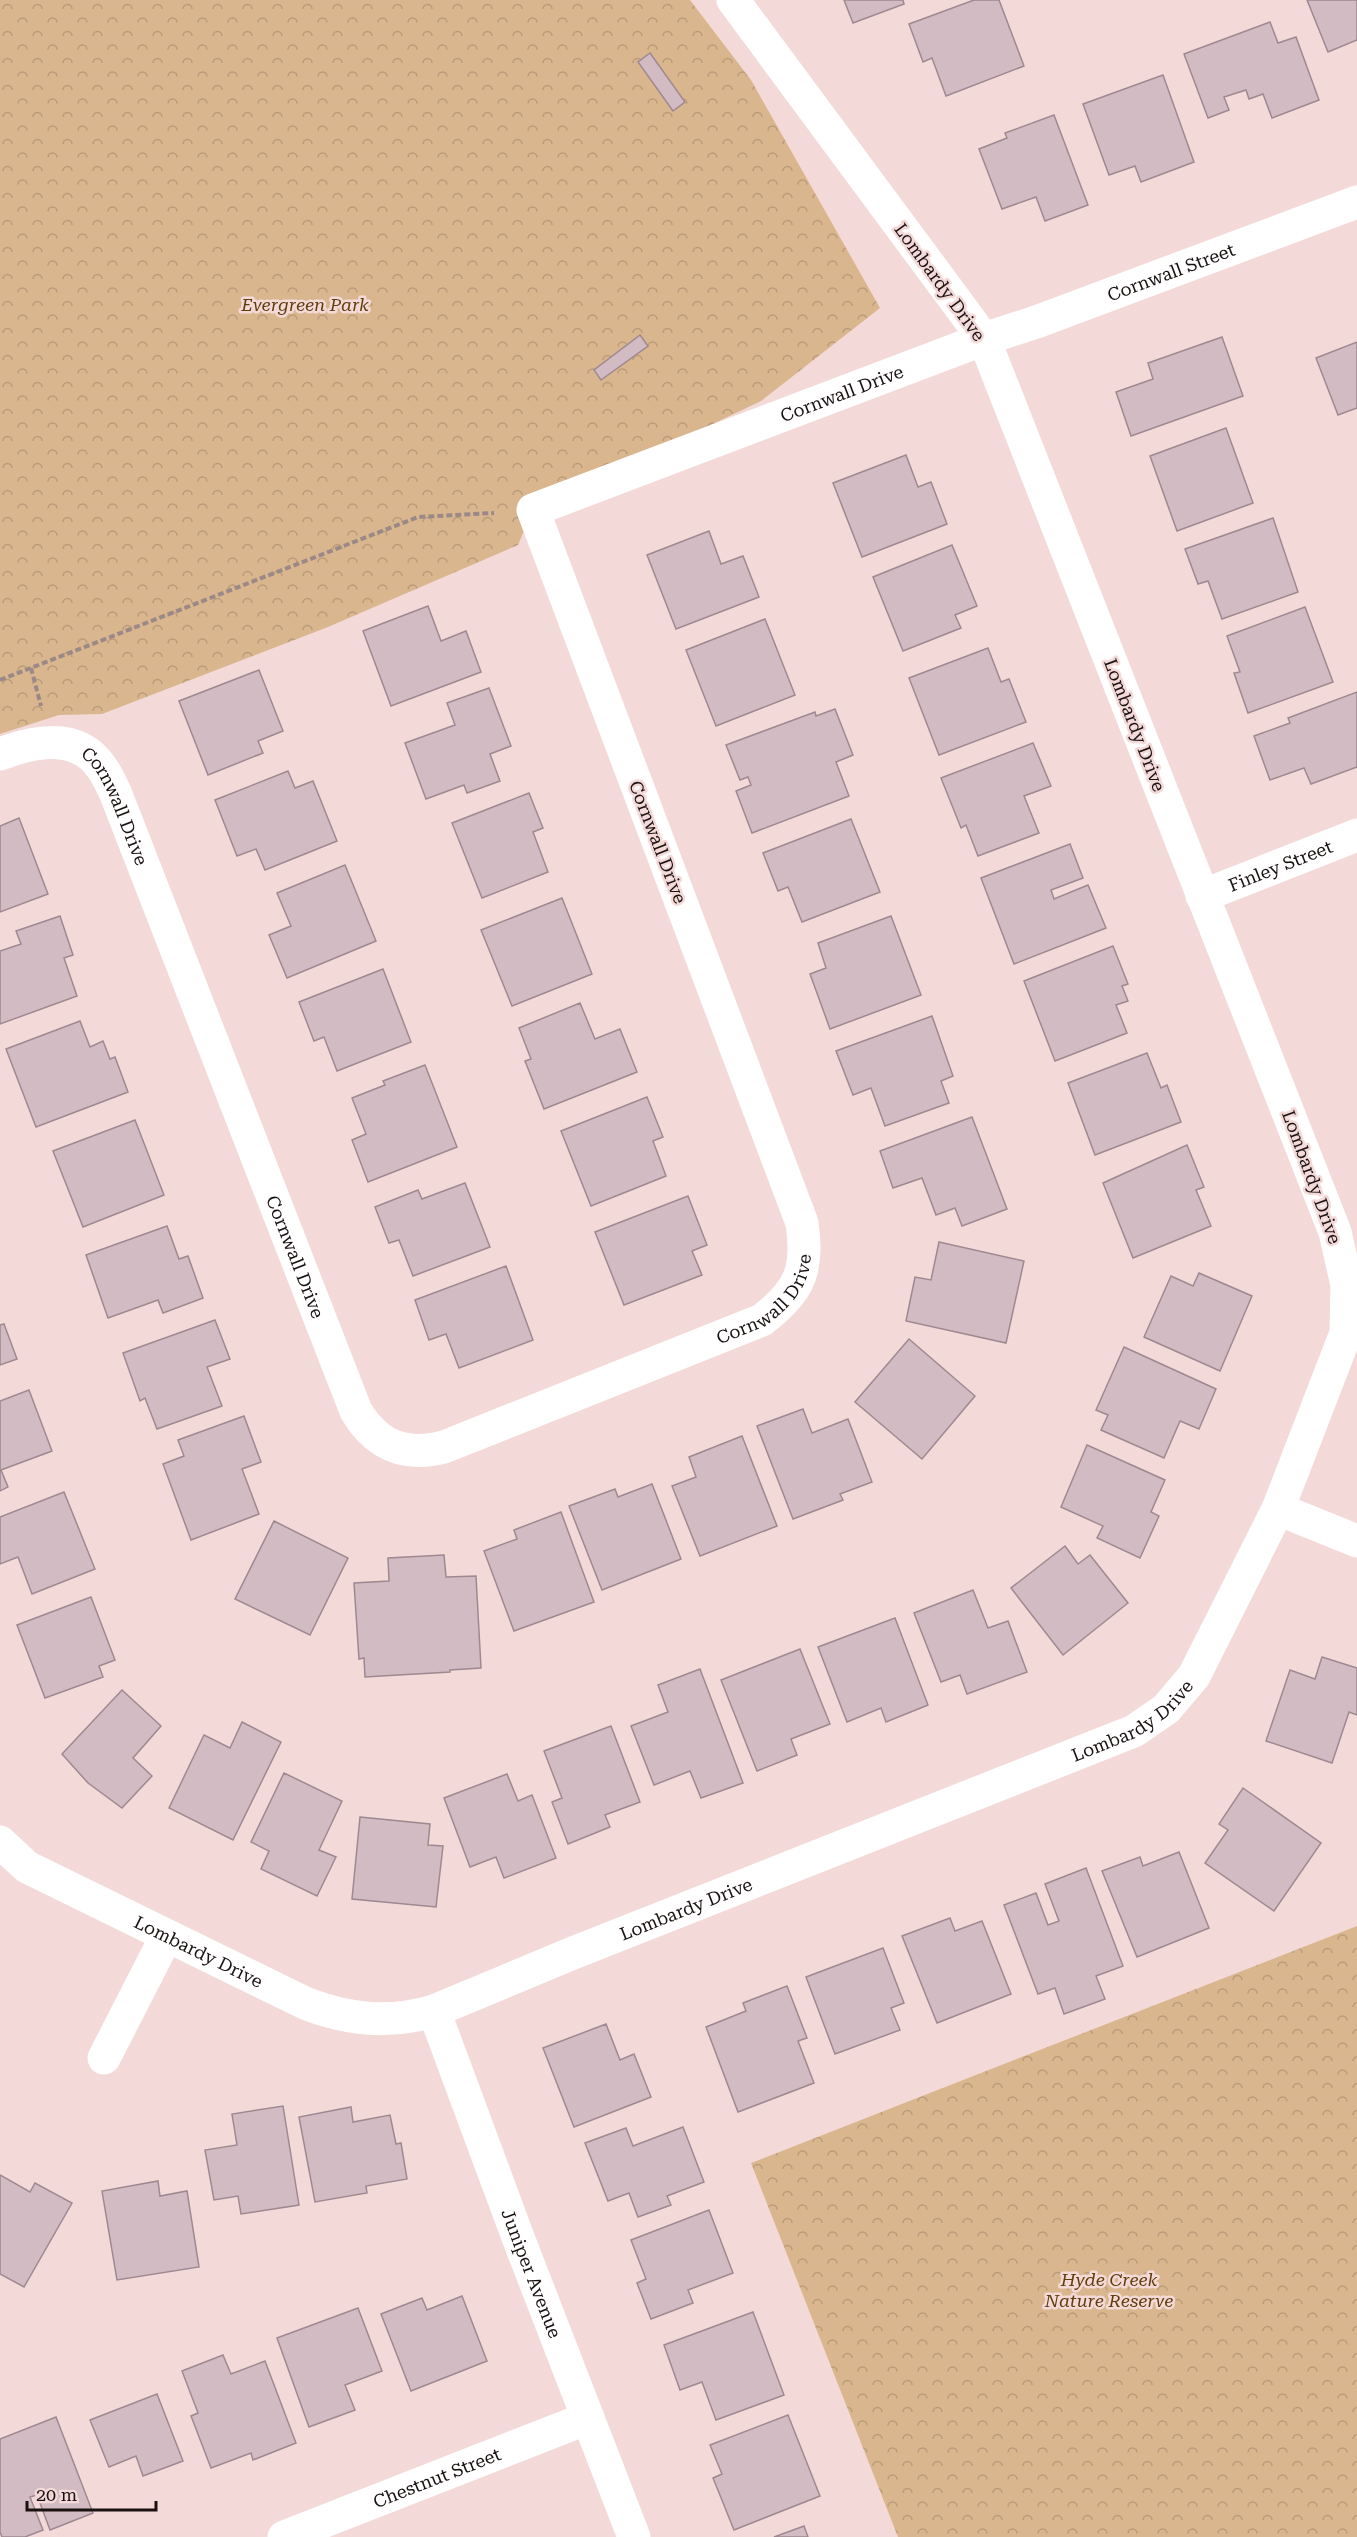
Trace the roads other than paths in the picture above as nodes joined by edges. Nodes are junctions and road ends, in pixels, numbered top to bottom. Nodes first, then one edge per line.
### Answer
1 (733, 0) edge
2 (1357, 202) edge
3 (984, 339) junction
4 (0, 754) edge
5 (1357, 835) edge
6 (1202, 896) junction
7 (1278, 1509) junction
8 (1357, 1541) edge
9 (0, 1842) edge
10 (166, 1937) junction
11 (434, 2011) junction
12 (104, 2058) dead end
13 (588, 2418) junction
14 (284, 2537) edge
15 (634, 2537) edge

1 - 3 street, Lombardy Drive
2 - 3 street, Cornwall Street
3 - 4 street, Cornwall Drive
3 - 6 street, Lombardy Drive
5 - 6 street, Finley Street
6 - 7 street, Lombardy Drive
7 - 8 street
7 - 11 street, Lombardy Drive
9 - 10 street, Lombardy Drive
10 - 11 street, Lombardy Drive
10 - 12 street
11 - 13 street, Juniper Avenue
13 - 14 street, Chestnut Street
13 - 15 street, Juniper Avenue

